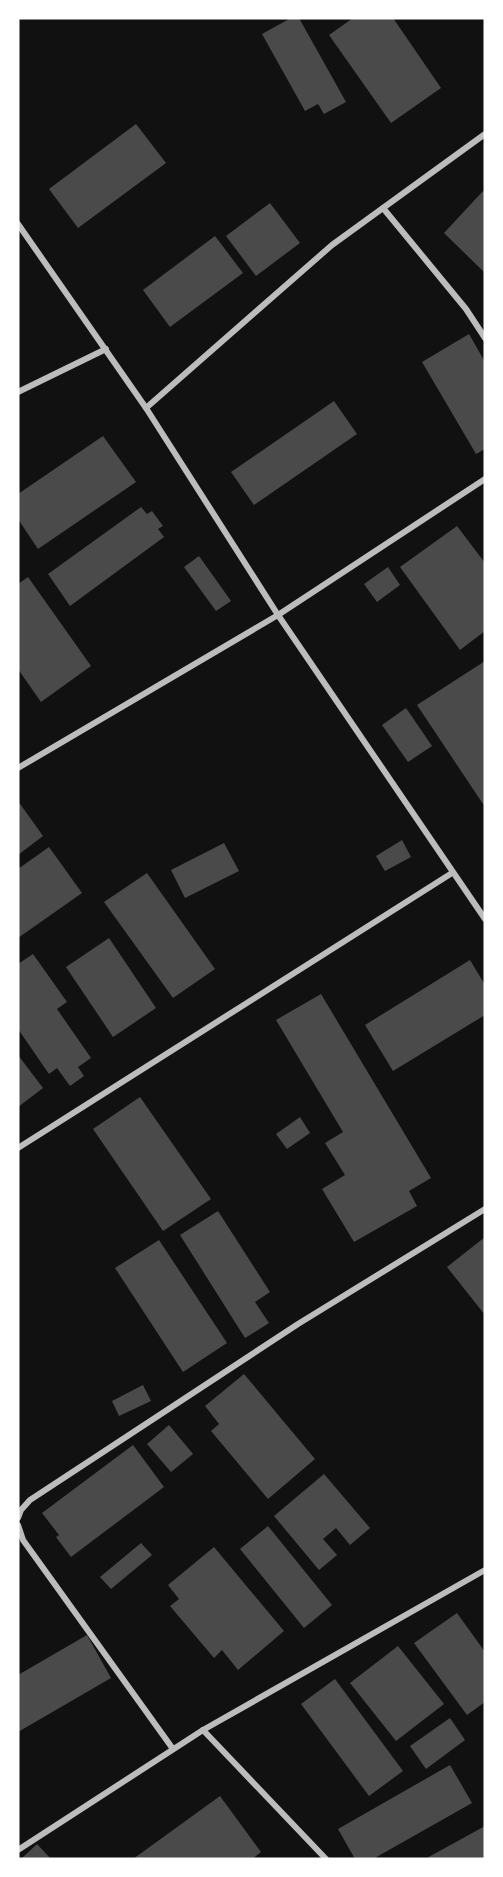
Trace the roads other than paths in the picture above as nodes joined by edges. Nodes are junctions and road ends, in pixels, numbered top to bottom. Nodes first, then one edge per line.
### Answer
1 (485, 134) edge
2 (383, 208) junction
3 (18, 224) edge
4 (485, 338) edge
5 (106, 349) junction
6 (18, 392) edge
7 (146, 408) junction
8 (485, 479) edge
9 (278, 615) junction
10 (18, 768) edge
11 (452, 873) junction
12 (485, 919) edge
13 (18, 1148) edge
14 (485, 1209) edge
15 (18, 1518) edge
16 (18, 1525) edge
17 (485, 1570) edge
18 (203, 1730) junction
19 (173, 1749) junction
20 (18, 1850) edge
21 (326, 1859) edge

1 - 2 street
2 - 4 street
2 - 7 street
3 - 5 street
5 - 6 street
5 - 7 street
7 - 9 street
8 - 9 street
9 - 10 street
9 - 11 street
11 - 12 street
11 - 13 street
14 - 15 street
16 - 19 street
17 - 18 street
18 - 19 street
18 - 21 street
19 - 20 street

